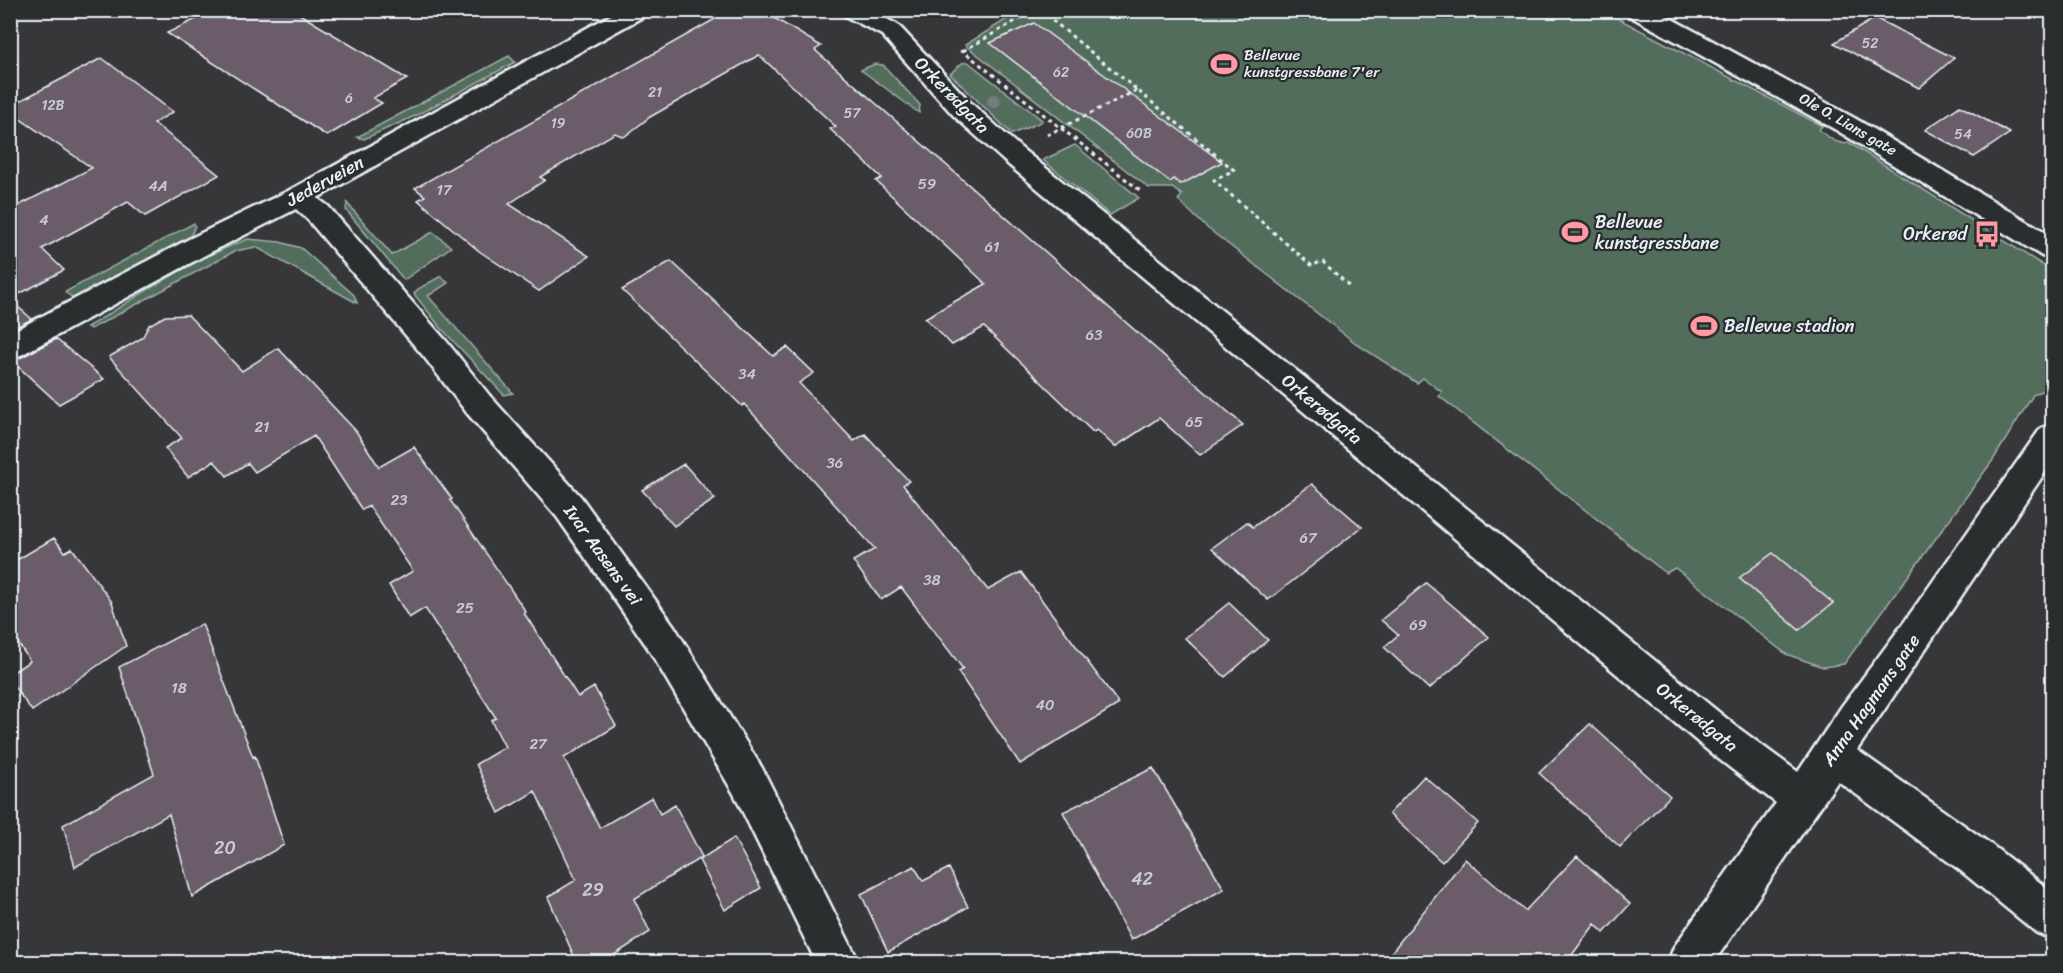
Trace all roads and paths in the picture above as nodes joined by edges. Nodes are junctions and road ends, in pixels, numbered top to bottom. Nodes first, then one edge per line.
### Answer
1 (638, 10) edge
2 (851, 10) edge
3 (1035, 10) edge
4 (1040, 10) edge
5 (1636, 10) edge
6 (963, 51) junction
7 (922, 64) junction
8 (1137, 89) junction
9 (1061, 128) junction
10 (1012, 154) junction
11 (1142, 192) dead end
12 (298, 197) junction
13 (2052, 249) edge
14 (1349, 285) dead end
15 (10, 347) edge
16 (2052, 437) edge
17 (1833, 755) junction
18 (1803, 799) junction
19 (2052, 918) edge
20 (838, 963) edge
21 (1689, 963) edge

1 - 12 street, Jederveien
2 - 7 street, Orkerødgata
3 - 6 path
4 - 8 path
5 - 13 street, Ole O. Lians gate
6 - 7 path
6 - 9 path
7 - 10 street, Orkerødgata
8 - 9 path
8 - 14 path
9 - 10 path
9 - 11 path
10 - 18 street, Orkerødgata
12 - 15 street, Jederveien
12 - 20 street, Ivar Aasens vei
16 - 17 street, Anna Hagmans gate
17 - 18 street, Anna Hagmans gate
17 - 19 street
18 - 21 street, Anna Hagmans gate

